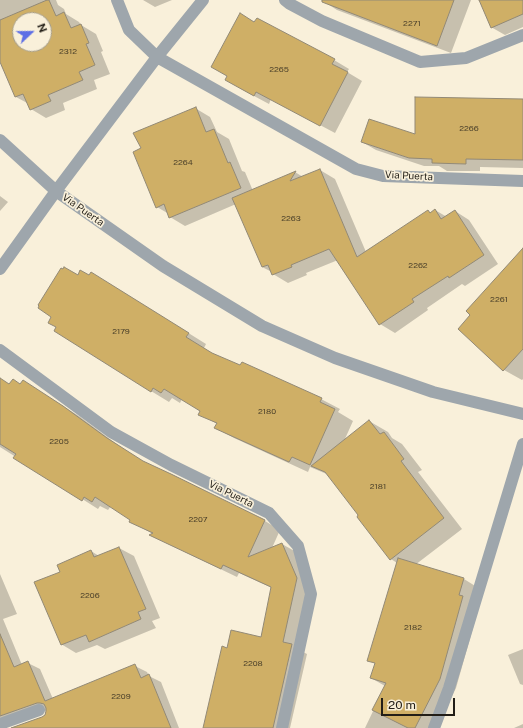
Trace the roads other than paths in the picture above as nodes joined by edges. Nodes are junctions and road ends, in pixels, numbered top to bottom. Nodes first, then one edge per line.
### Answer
1 (117, 0) edge
2 (202, 0) edge
3 (285, 0) edge
4 (523, 35) edge
5 (157, 57) junction
6 (0, 140) edge
7 (523, 181) edge
8 (56, 191) junction
9 (0, 269) edge
10 (0, 350) edge
11 (523, 414) edge
12 (523, 444) edge
13 (39, 710) dead end
14 (0, 724) edge
15 (282, 728) edge
16 (434, 728) edge

1 - 5 street, Via Puerta
2 - 5 street
3 - 4 street
5 - 7 street, Via Puerta
5 - 8 street, Via Puerta
6 - 8 street, Via Puerta
8 - 9 street, Via Puerta
8 - 11 street, Via Puerta
10 - 15 street, Via Puerta
12 - 16 street
13 - 14 street

